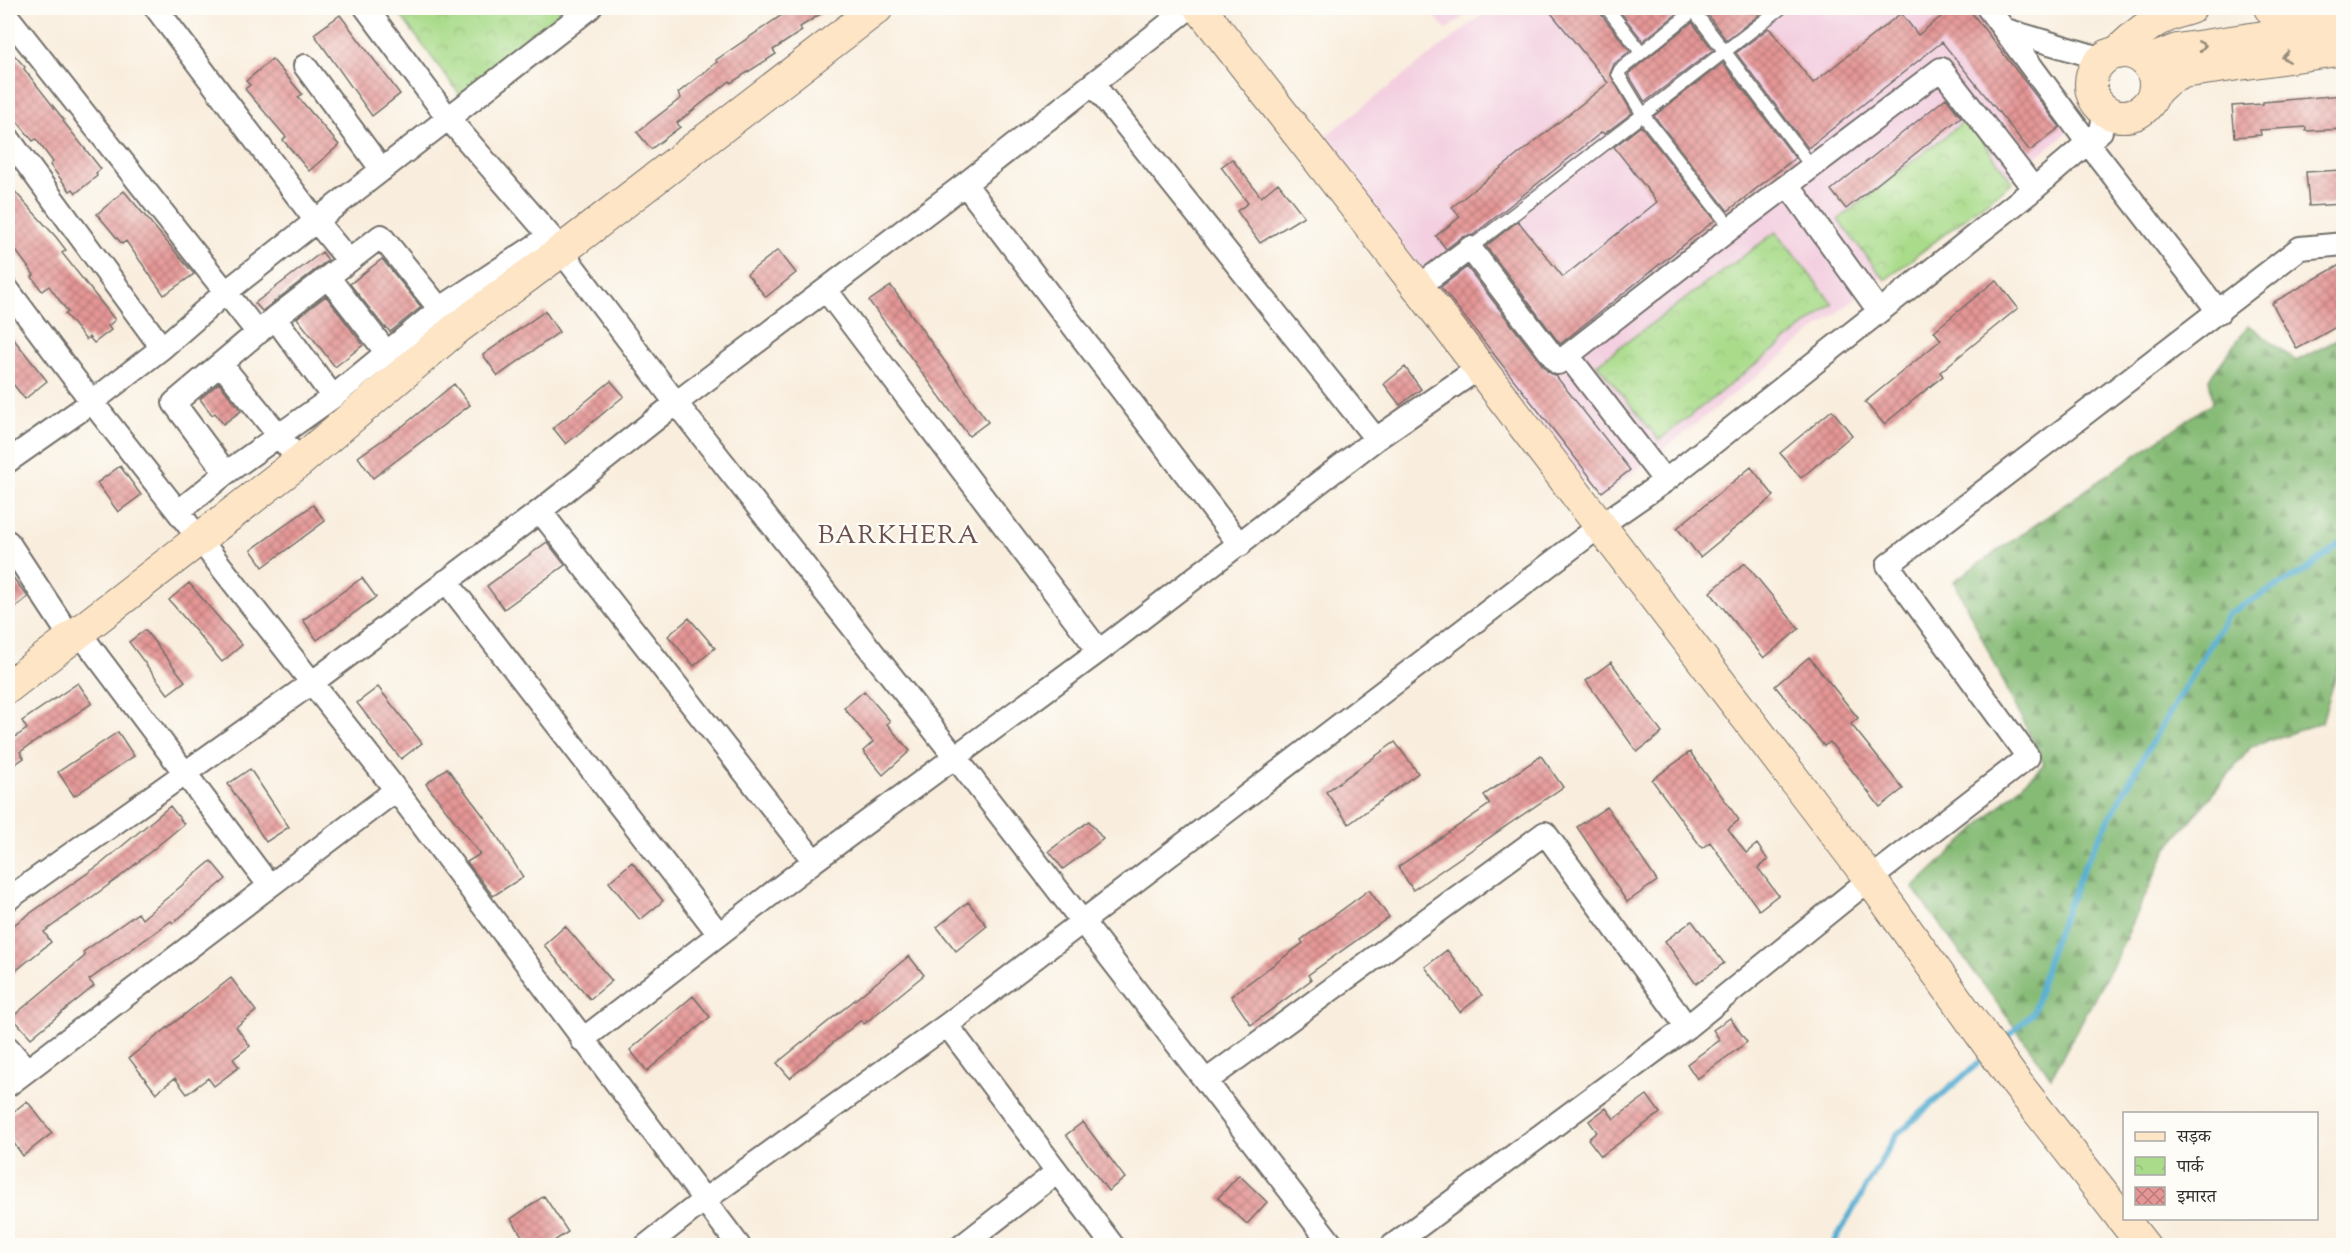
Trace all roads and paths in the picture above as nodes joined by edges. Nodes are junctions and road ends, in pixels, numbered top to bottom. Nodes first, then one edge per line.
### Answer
1 (156, 8) edge
2 (366, 8) edge
3 (591, 8) edge
4 (877, 8) edge
5 (1189, 8) edge
6 (1200, 8) edge
7 (1607, 8) edge
8 (1781, 8) edge
9 (1988, 8) edge
10 (2190, 8) edge
11 (2270, 8) edge
12 (1689, 10) edge
13 (8, 17) edge
14 (2327, 28) edge
15 (2006, 30) junction
16 (1725, 51) junction
17 (1641, 52) junction
18 (2110, 56) junction
19 (305, 66) dead end
20 (2151, 76) junction
21 (1093, 84) junction
22 (2105, 111) junction
23 (1643, 115) junction
24 (448, 118) junction
25 (8, 138) edge
26 (2088, 143) junction
27 (1812, 167) junction
28 (382, 170) junction
29 (965, 184) junction
30 (1788, 185) junction
31 (2034, 189) junction
32 (316, 221) junction
33 (1731, 228) junction
34 (556, 244) junction
35 (2343, 244) edge
36 (1470, 248) junction
37 (349, 261) junction
38 (328, 277) junction
39 (1418, 287) junction
40 (8, 290) edge
41 (826, 290) junction
42 (226, 292) junction
43 (1879, 312) junction
44 (2219, 312) junction
45 (449, 319) junction
46 (267, 326) junction
47 (162, 348) junction
48 (387, 353) junction
49 (1569, 357) junction
50 (221, 364) junction
51 (1479, 368) junction
52 (333, 397) junction
53 (92, 402) junction
54 (676, 403) junction
55 (280, 437) junction
56 (1376, 439) junction
57 (8, 461) edge
58 (300, 461) junction
59 (226, 473) junction
60 (1665, 481) junction
61 (179, 511) junction
62 (540, 511) junction
63 (1600, 526) junction
64 (199, 539) junction
65 (8, 542) edge
66 (1240, 545) junction
67 (446, 580) junction
68 (75, 635) junction
69 (1099, 651) junction
70 (313, 682) junction
71 (8, 687) edge
72 (956, 758) junction
73 (185, 773) junction
74 (396, 790) junction
75 (814, 861) junction
76 (1870, 879) junction
77 (269, 885) junction
78 (8, 899) edge
79 (1082, 920) junction
80 (719, 934) junction
81 (947, 1025) junction
82 (1687, 1027) junction
83 (582, 1040) junction
84 (8, 1048) edge
85 (27, 1070) junction
86 (1206, 1081) junction
87 (8, 1085) edge
88 (1057, 1173) junction
89 (703, 1201) junction
90 (2123, 1218) edge
91 (2124, 1220) edge
92 (646, 1245) edge
93 (739, 1245) edge
94 (962, 1245) edge
95 (1113, 1245) edge
96 (1333, 1245) edge
97 (1392, 1245) edge
98 (2144, 1245) edge

1 - 32 street
2 - 24 street
3 - 24 street
4 - 34 main road
5 - 21 street
6 - 39 main road
7 - 17 lane
8 - 16 lane
9 - 15 street
10 - 18 main road
11 - 14 main road
12 - 16 lane
12 - 17 lane
13 - 42 street
14 -> 20 main road
20 -> 14 main road
15 - 18 street
15 - 26 street
16 - 23 lane
16 - 27 lane
17 - 23 lane
18 - 20 main road
18 - 22 main road
19 - 28 street
20 - 22 main road
21 - 29 street
21 - 56 street
22 - 26 street
23 - 33 lane
23 - 36 lane
24 - 28 street
24 - 34 street
25 - 47 street
26 - 31 street
26 - 44 street
27 - 30 street
27 - 31 street
28 - 32 street
29 - 41 street
29 - 66 street
30 - 33 street
30 - 43 street
31 - 43 street
32 - 37 street
32 - 42 street
33 - 49 street
34 - 45 main road
34 - 54 street
35 - 44 street
36 - 39 street
36 - 49 street
37 - 38 street
37 - 45 street
38 - 46 street
38 - 48 street
39 - 51 main road
40 - 53 street
41 - 54 street
41 - 69 street
42 - 46 street
42 - 47 street
43 - 60 street
44 - 76 street
45 - 48 street
45 - 58 main road
46 - 50 street
46 - 52 street
47 - 53 street
48 - 52 street
49 - 60 street
50 - 55 street
50 - 59 street
51 - 56 street
51 - 63 main road
52 - 55 street
53 - 57 street
53 - 61 street
54 - 62 street
54 - 72 street
55 - 58 street
55 - 59 street
56 - 66 street
58 - 64 main road
59 - 61 street
60 - 63 street
61 - 64 street
62 - 67 street
62 - 75 street
63 - 76 main road
63 - 79 street
64 - 68 main road
64 - 70 street
65 - 68 street
66 - 69 street
67 - 70 street
67 - 80 street
68 - 71 main road
68 - 73 street
69 - 72 street
70 - 73 street
70 - 74 street
72 - 75 street
72 - 79 street
73 - 77 street
73 - 78 street
74 - 77 street
74 - 83 street
75 - 80 street
76 - 82 street
76 - 90 main road
77 - 85 street
79 - 81 street
79 - 86 street
80 - 83 street
81 - 88 street
81 - 89 street
82 - 86 street
82 - 97 street
83 - 89 street
84 - 85 street
85 - 87 street
86 - 96 street
88 - 94 street
88 - 95 street
89 - 92 street
89 - 93 street
91 - 98 main road

